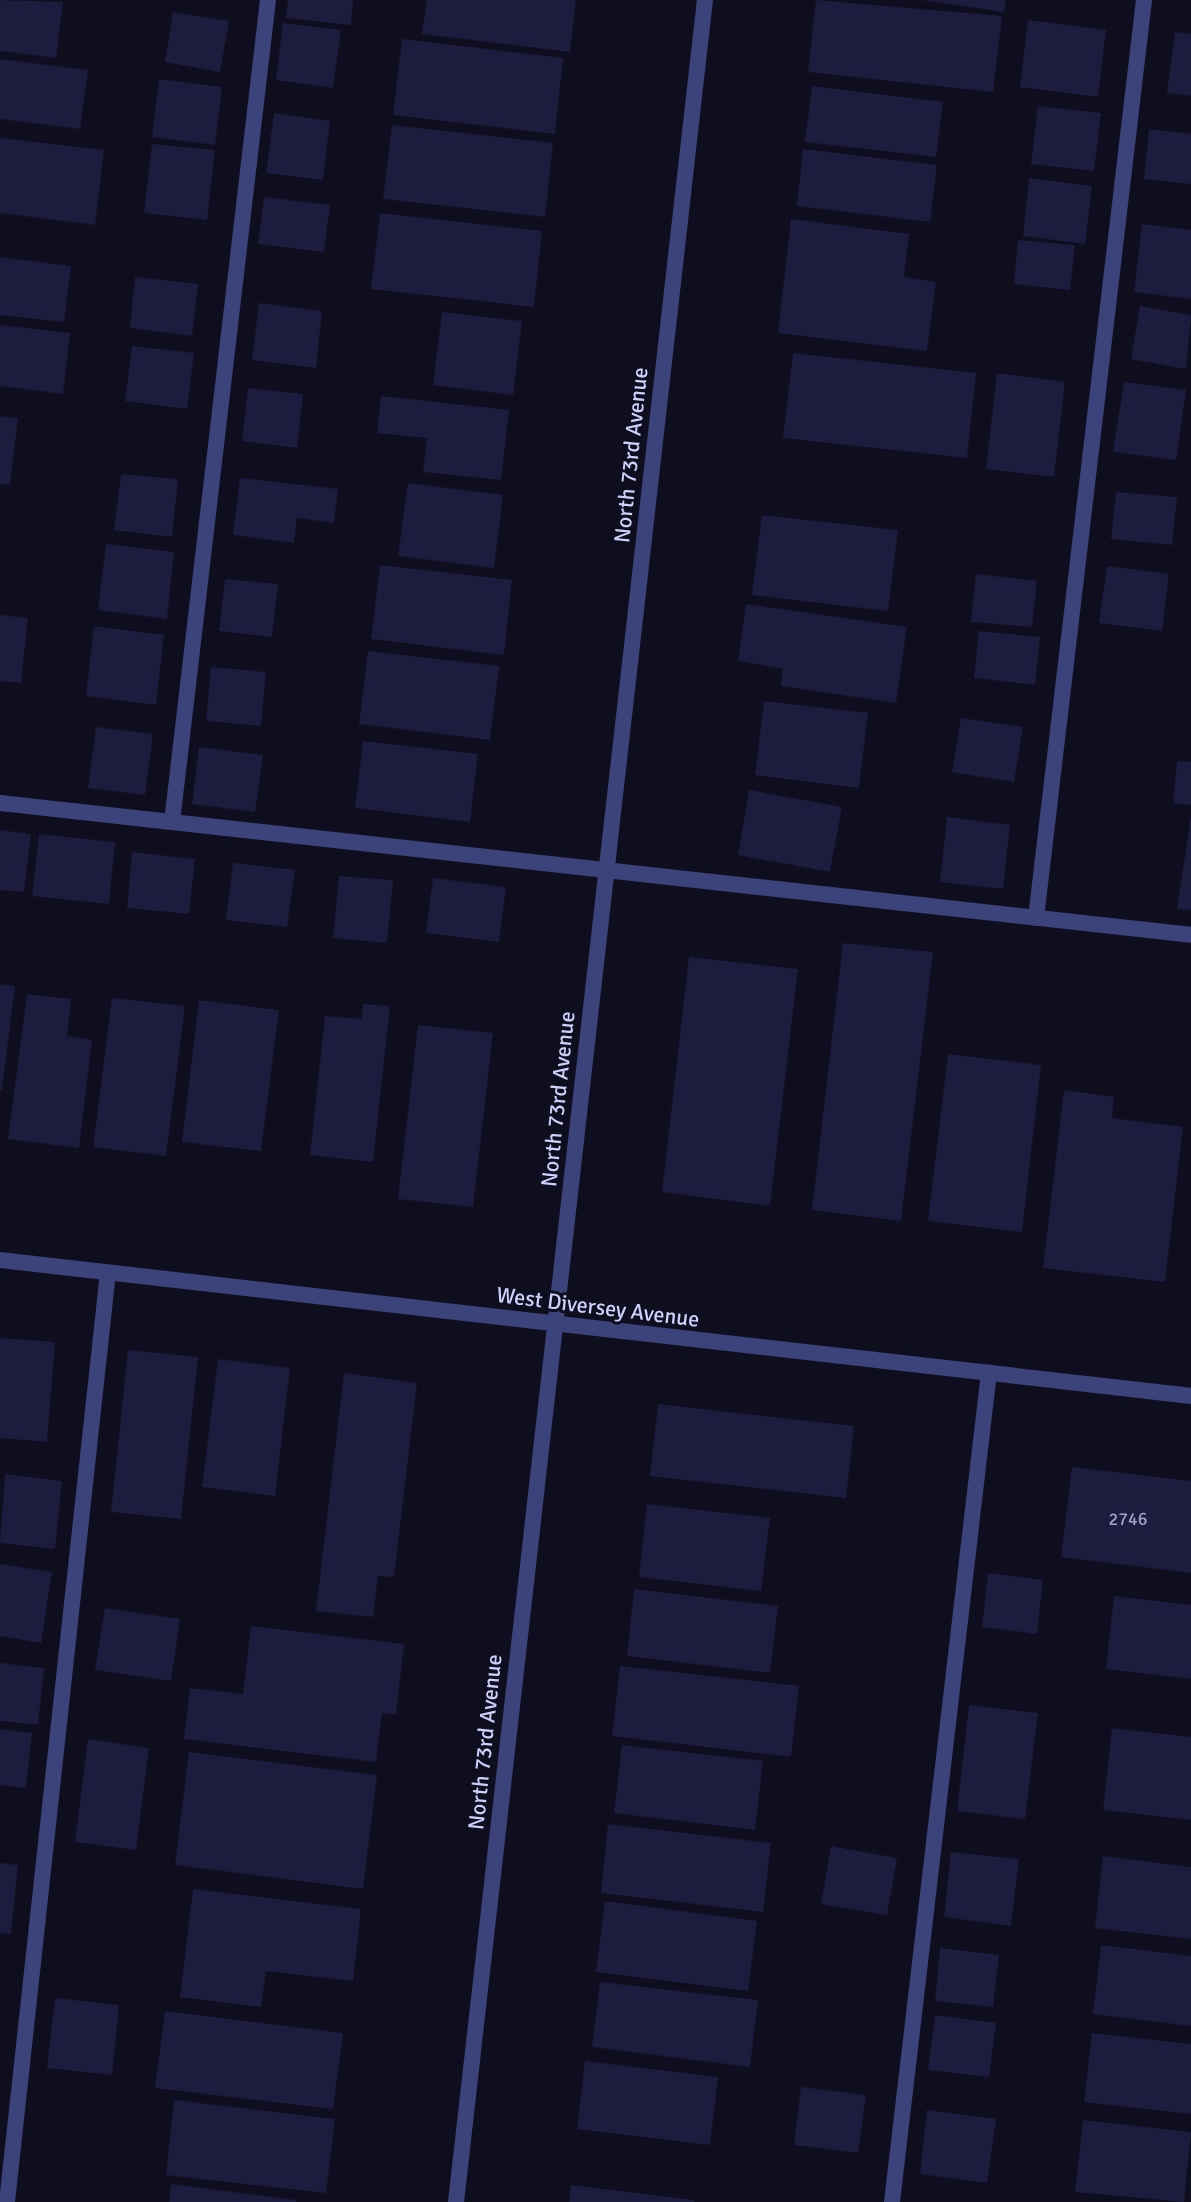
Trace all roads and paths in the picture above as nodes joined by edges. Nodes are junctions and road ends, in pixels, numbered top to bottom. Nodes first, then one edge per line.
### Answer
1 (268, 0) edge
2 (705, 0) edge
3 (1144, 0) edge
4 (0, 803) edge
5 (172, 822) junction
6 (606, 871) junction
7 (1036, 918) junction
8 (1191, 935) edge
9 (0, 1260) edge
10 (108, 1273) junction
11 (555, 1324) junction
12 (989, 1373) junction
13 (1191, 1396) edge
14 (7, 2202) edge
15 (456, 2202) edge
16 (892, 2202) edge

1 - 5 street
2 - 6 street, North 73rd Avenue
3 - 7 street
4 - 5 street
5 - 6 street
6 - 7 street
6 - 11 street, North 73rd Avenue
7 - 8 street
9 - 10 street, West Diversey Avenue
10 - 11 street, West Diversey Avenue
10 - 14 street
11 - 12 street, West Diversey Avenue
11 - 15 street, North 73rd Avenue
12 - 13 street, West Diversey Avenue
12 - 16 street

